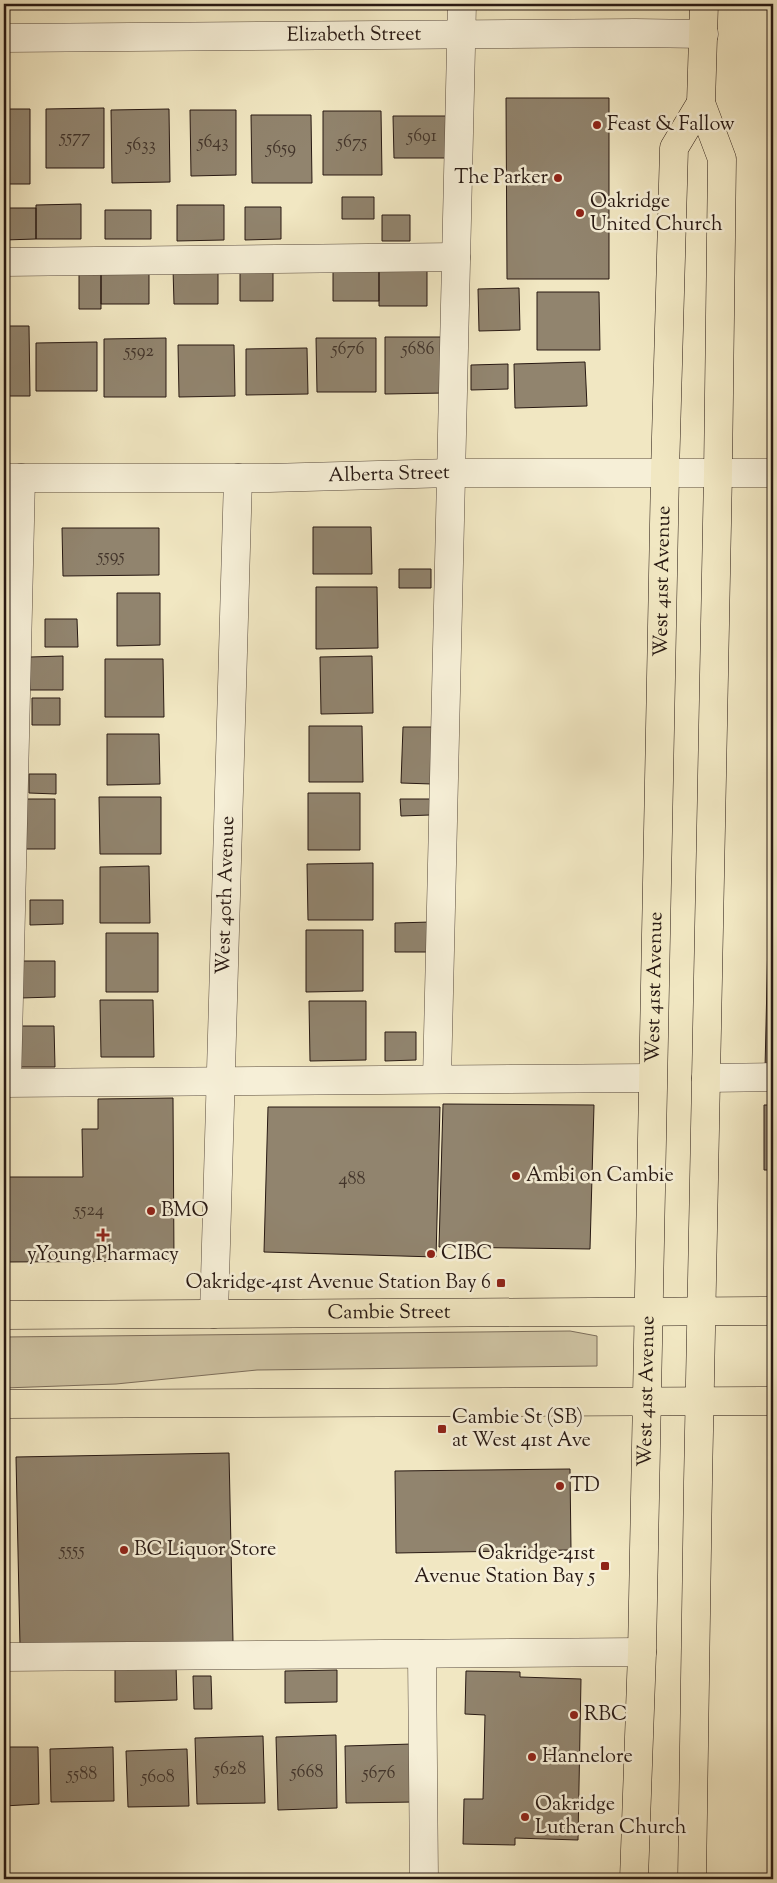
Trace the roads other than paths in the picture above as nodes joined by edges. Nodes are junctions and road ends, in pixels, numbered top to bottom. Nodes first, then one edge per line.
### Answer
1 (462, 4) edge
2 (704, 4) edge
3 (461, 34) junction
4 (704, 34) junction
5 (4, 38) edge
6 (701, 103) junction
7 (456, 258) junction
8 (4, 262) edge
9 (451, 473) junction
10 (665, 473) junction
11 (718, 473) junction
12 (773, 473) edge
13 (12, 478) edge
14 (238, 478) junction
15 (773, 1077) edge
16 (652, 1078) junction
17 (706, 1078) junction
18 (438, 1079) junction
19 (220, 1081) junction
20 (6, 1083) edge
21 (702, 1311) junction
22 (773, 1311) edge
23 (648, 1312) junction
24 (214, 1314) junction
25 (4, 1315) edge
26 (646, 1401) junction
27 (700, 1401) junction
28 (773, 1401) edge
29 (4, 1404) edge
30 (642, 1652) junction
31 (422, 1654) junction
32 (4, 1658) edge
33 (424, 1879) edge
34 (634, 1879) edge
35 (692, 1879) edge

1 - 3 street
2 - 4 main road, West 41st Avenue
3 - 4 street, Elizabeth Street
3 - 5 street, Elizabeth Street
3 - 7 street
4 - 6 main road, West 41st Avenue
6 - 10 main road, West 41st Avenue
6 - 11 main road, West 41st Avenue
7 - 8 street
7 - 9 street
9 - 10 street, Alberta Street
9 - 14 street, Alberta Street
9 - 18 street
10 - 11 street, Alberta Street
10 - 16 main road, West 41st Avenue
11 - 12 street, Alberta Street
11 - 17 main road, West 41st Avenue
13 - 14 street, Alberta Street
13 - 20 street
14 - 19 street, West 40th Avenue
15 - 17 street
16 - 18 street
16 - 23 main road, West 41st Avenue
17 - 21 main road, West 41st Avenue
18 - 19 street
19 - 20 street
19 - 24 street, West 40th Avenue
21 - 22 main road, Cambie Street
21 - 23 main road, Cambie Street
21 - 27 main road, West 41st Avenue
23 - 24 main road, Cambie Street
23 - 26 main road, West 41st Avenue
24 - 25 main road, Cambie Street
26 - 27 main road
26 - 29 main road
26 - 30 main road, West 41st Avenue
27 - 28 main road
27 - 35 main road, West 41st Avenue
30 - 31 street
30 - 34 main road, West 41st Avenue
31 - 32 street
31 - 33 street

